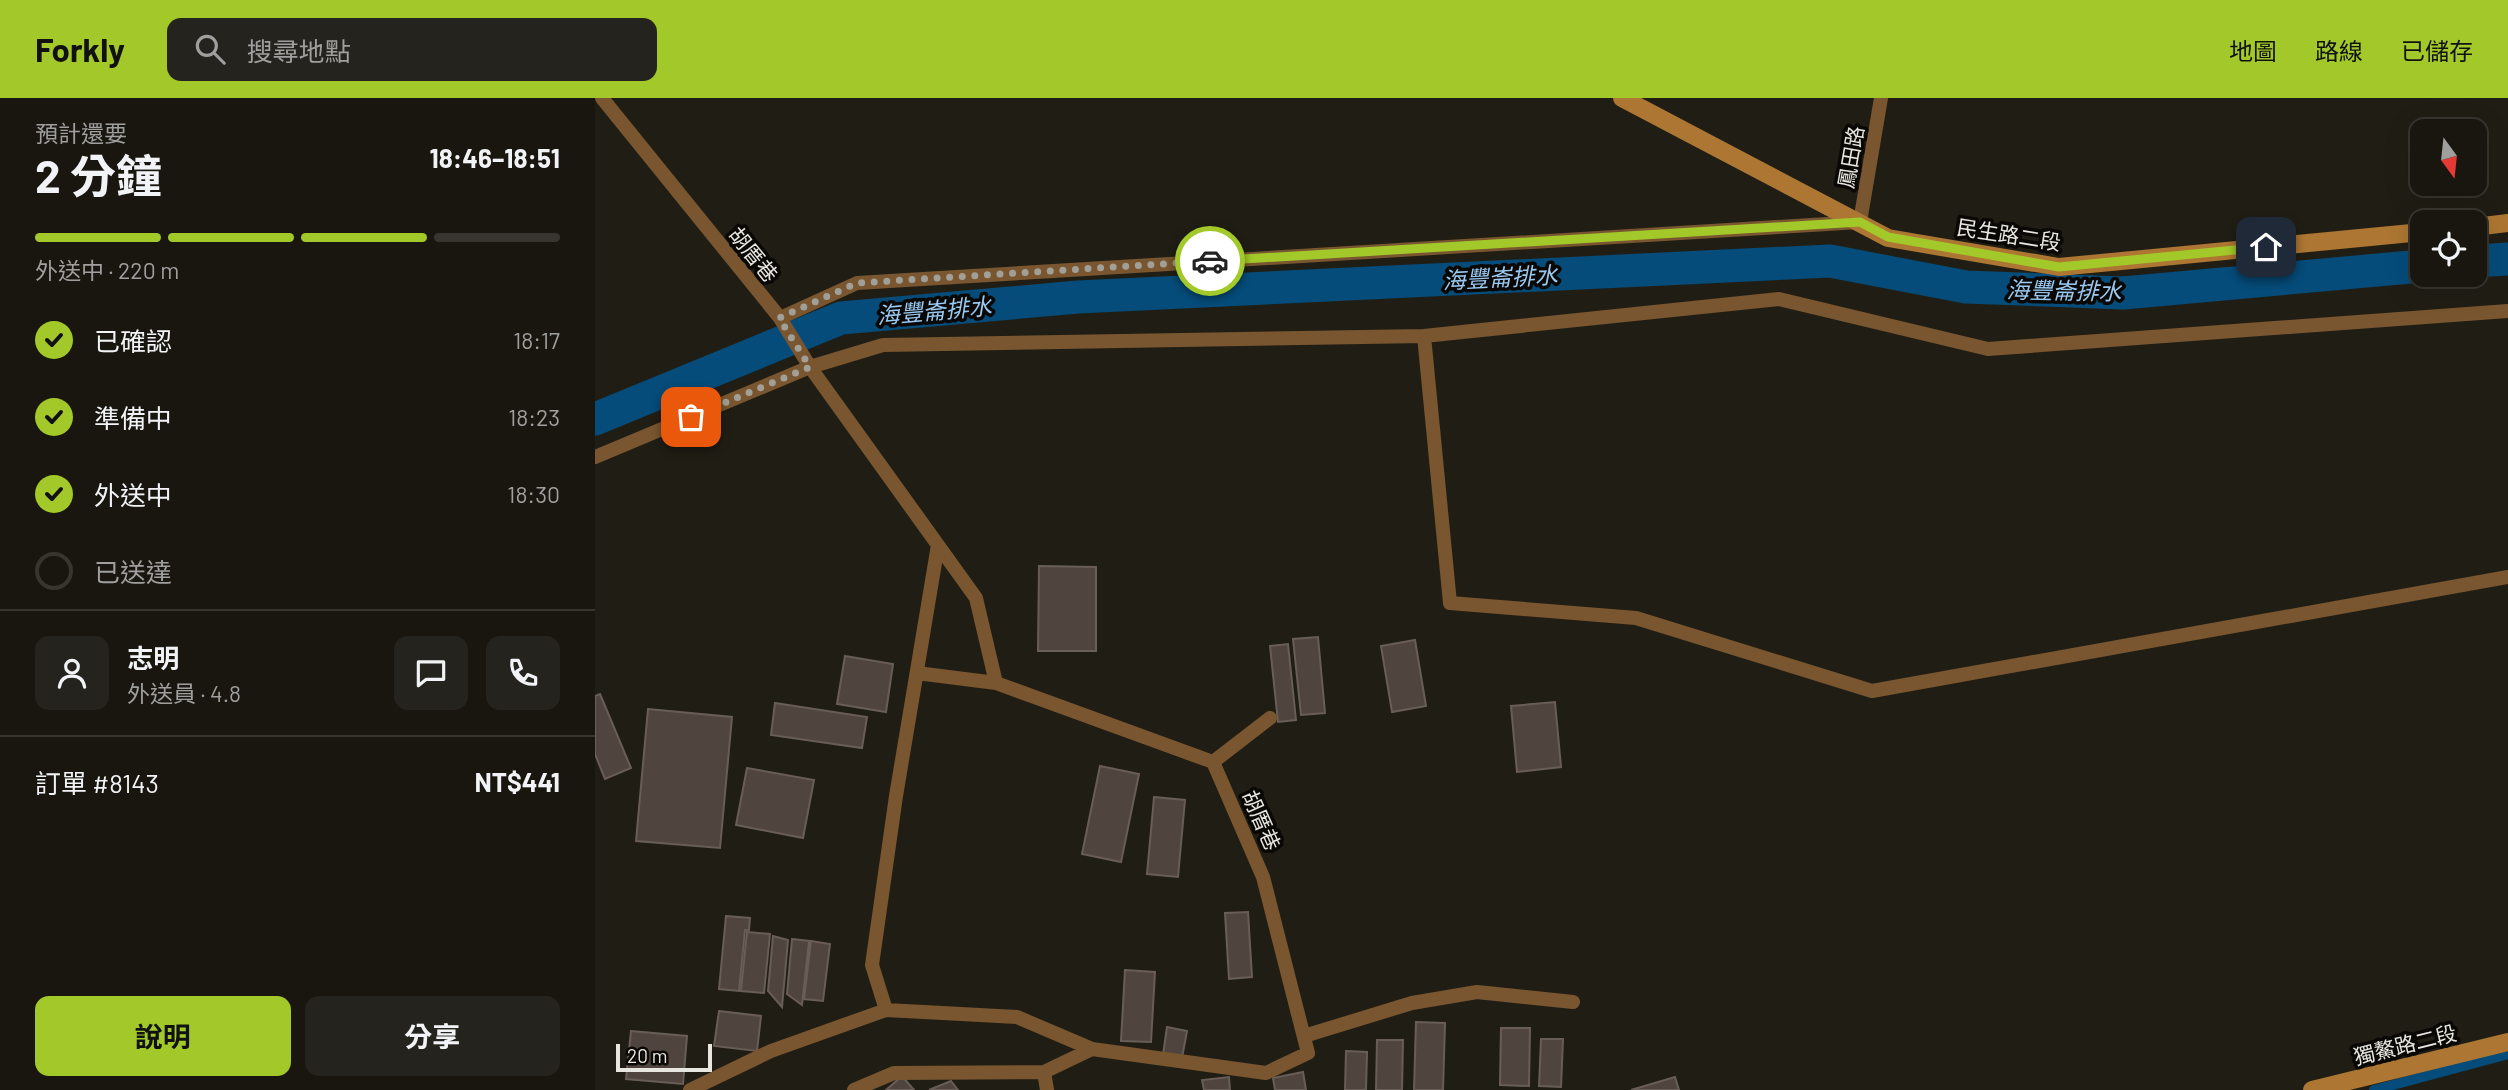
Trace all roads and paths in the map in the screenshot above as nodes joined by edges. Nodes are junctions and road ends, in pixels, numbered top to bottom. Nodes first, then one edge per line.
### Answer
1 (602, 98) edge
2 (1622, 98) edge
3 (1881, 98) edge
4 (1860, 222) junction
5 (2508, 223) edge
6 (2487, 226) edge
7 (2410, 233) edge
8 (2508, 311) edge
9 (780, 320) junction
10 (1424, 336) junction
11 (809, 366) junction
12 (595, 457) edge
13 (938, 545) junction
14 (2508, 578) edge
15 (917, 673) junction
16 (996, 683) junction
17 (1270, 718) dead end
18 (1213, 762) junction
19 (1573, 1002) dead end
20 (886, 1010) junction
21 (1304, 1036) junction
22 (2508, 1042) edge
23 (1092, 1049) junction
24 (1044, 1072) junction
25 (690, 1090) edge
26 (854, 1090) edge
27 (1047, 1090) edge
28 (2312, 1090) edge

1 - 9 lane, 胡厝巷
2 - 4 street, 民生路二段
3 - 4 lane, 鳳田路
4 - 7 street, 民生路二段
4 - 9 lane
5 - 6 street
8 - 10 lane
9 - 11 lane, 胡厝巷
10 - 11 lane
10 - 14 lane
11 - 12 lane
11 - 13 lane, 胡厝巷
13 - 15 lane
13 - 16 lane, 胡厝巷
15 - 16 lane
15 - 20 lane
16 - 18 lane
17 - 18 lane
18 - 21 lane, 胡厝巷
19 - 21 lane
20 - 23 lane
20 - 25 lane
21 - 23 lane
22 - 28 street, 獨鰲路二段
23 - 24 lane
24 - 26 lane
24 - 27 lane

